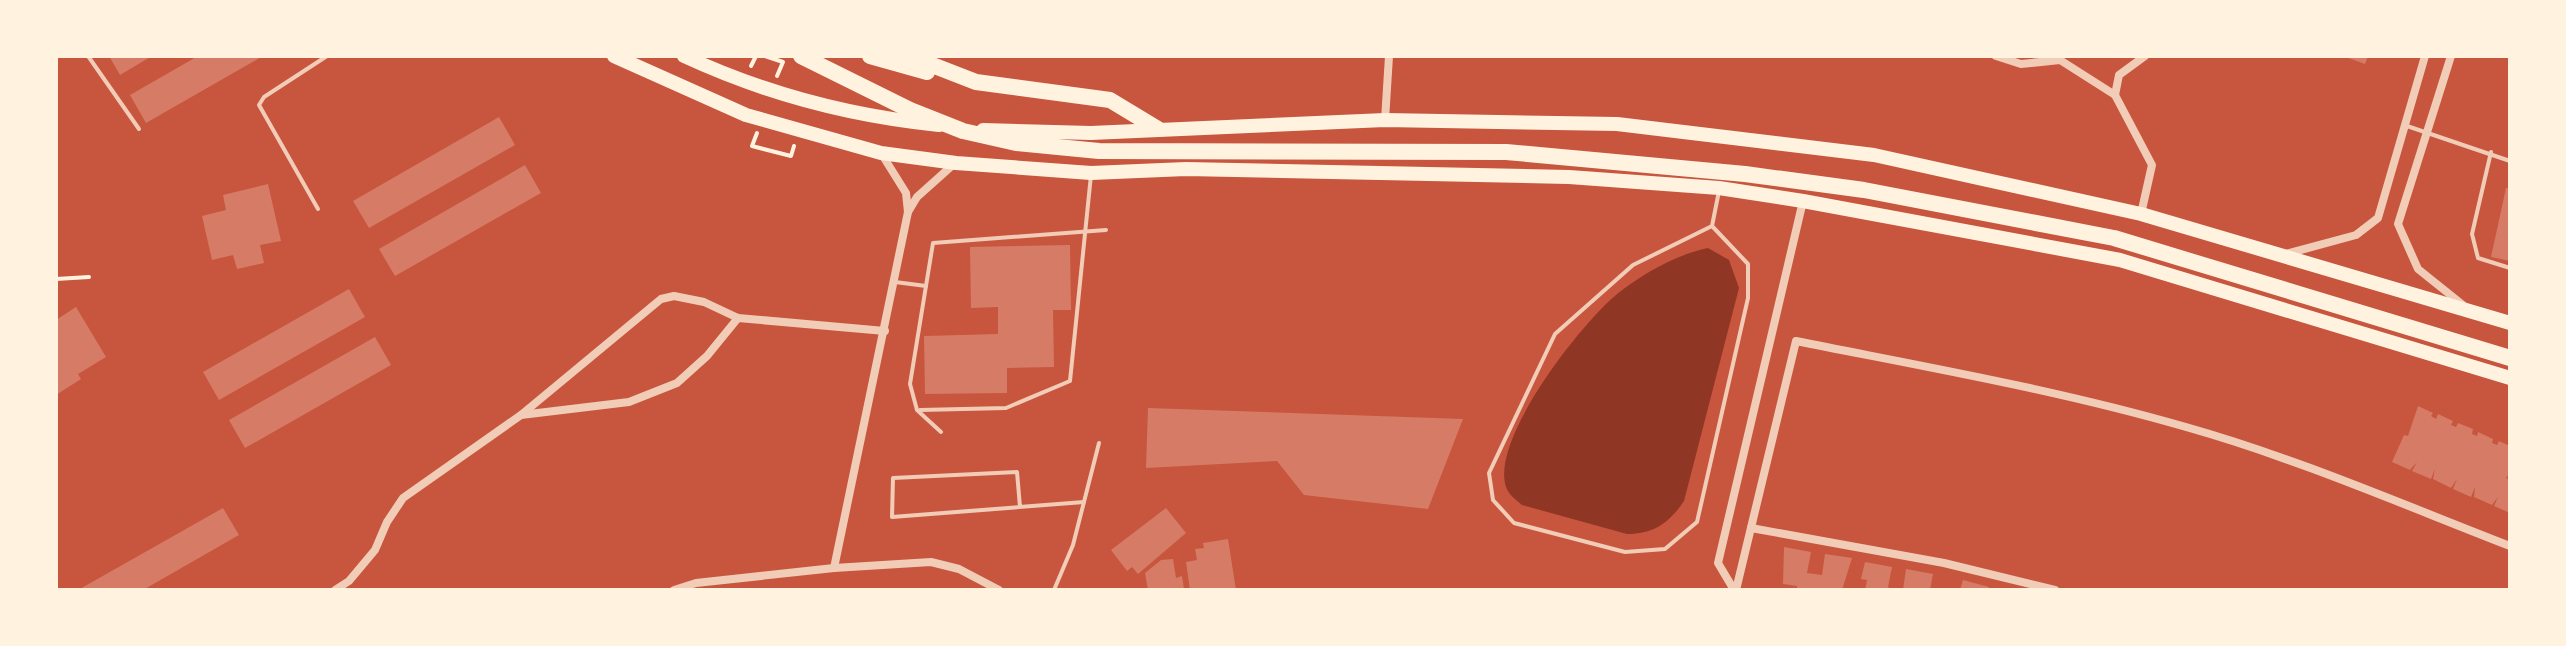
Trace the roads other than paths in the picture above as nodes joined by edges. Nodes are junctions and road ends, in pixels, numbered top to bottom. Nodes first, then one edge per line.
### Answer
1 (88, 56) edge
2 (327, 56) edge
3 (614, 56) edge
4 (684, 56) edge
5 (801, 56) edge
6 (870, 56) edge
7 (909, 56) edge
8 (1389, 56) edge
9 (1996, 56) edge
10 (2145, 56) edge
11 (2425, 56) edge
12 (2451, 56) edge
13 (976, 82) junction
14 (2115, 95) junction
15 (1385, 120) junction
16 (2405, 125) junction
17 (139, 129) dead end
18 (1158, 129) junction
19 (2427, 132) junction
20 (2491, 152) junction
21 (881, 153) junction
22 (2510, 161) edge
23 (956, 163) junction
24 (1091, 173) junction
25 (1719, 188) junction
26 (1803, 201) junction
27 (318, 209) dead end
28 (908, 212) junction
29 (2141, 214) junction
30 (1712, 226) junction
31 (1106, 230) dead end
32 (1087, 231) junction
33 (2285, 254) junction
34 (2510, 268) edge
35 (895, 282) junction
36 (926, 286) junction
37 (2473, 312) junction
38 (738, 318) junction
39 (2510, 323) edge
40 (885, 331) junction
41 (2510, 358) edge
42 (2510, 378) edge
43 (917, 410) junction
44 (521, 415) junction
45 (941, 432) dead end
46 (1099, 443) dead end
47 (1084, 502) junction
48 (1020, 507) junction
49 (1751, 528) junction
50 (2510, 546) edge
51 (834, 568) junction
52 (335, 590) edge
53 (674, 590) edge
54 (999, 590) edge
55 (1054, 590) edge
56 (1735, 590) edge
57 (2055, 590) edge

1 - 17 lane
2 - 27 lane
3 - 21 highway
4 - 18 highway
5 - 41 highway
6 - 13 highway
7 - 13 highway
8 - 15 street
9 - 14 street
10 - 14 street
11 - 16 street
12 - 19 street
13 - 18 highway
14 - 29 street
15 - 18 highway
15 - 29 highway
16 - 19 lane
16 - 33 street
19 - 20 lane
19 - 37 street
20 - 22 lane
20 - 34 lane
21 - 23 highway
21 - 28 street
23 - 24 highway
23 - 28 street
24 - 25 highway
24 - 32 lane
25 - 26 highway
25 - 30 lane
26 - 42 highway
26 - 56 street
28 - 35 street
29 - 33 highway
30 - 30 lane
31 - 32 lane
32 - 36 lane
32 - 43 lane
33 - 37 highway
35 - 36 lane
35 - 40 street
36 - 43 lane
37 - 39 highway
38 - 40 street
38 - 44 street
38 - 44 street
40 - 51 street
43 - 45 lane
44 - 52 street
46 - 47 lane
47 - 48 lane
47 - 55 lane
48 - 48 lane
49 - 50 street
49 - 56 street
49 - 57 street
51 - 53 street
51 - 54 street

